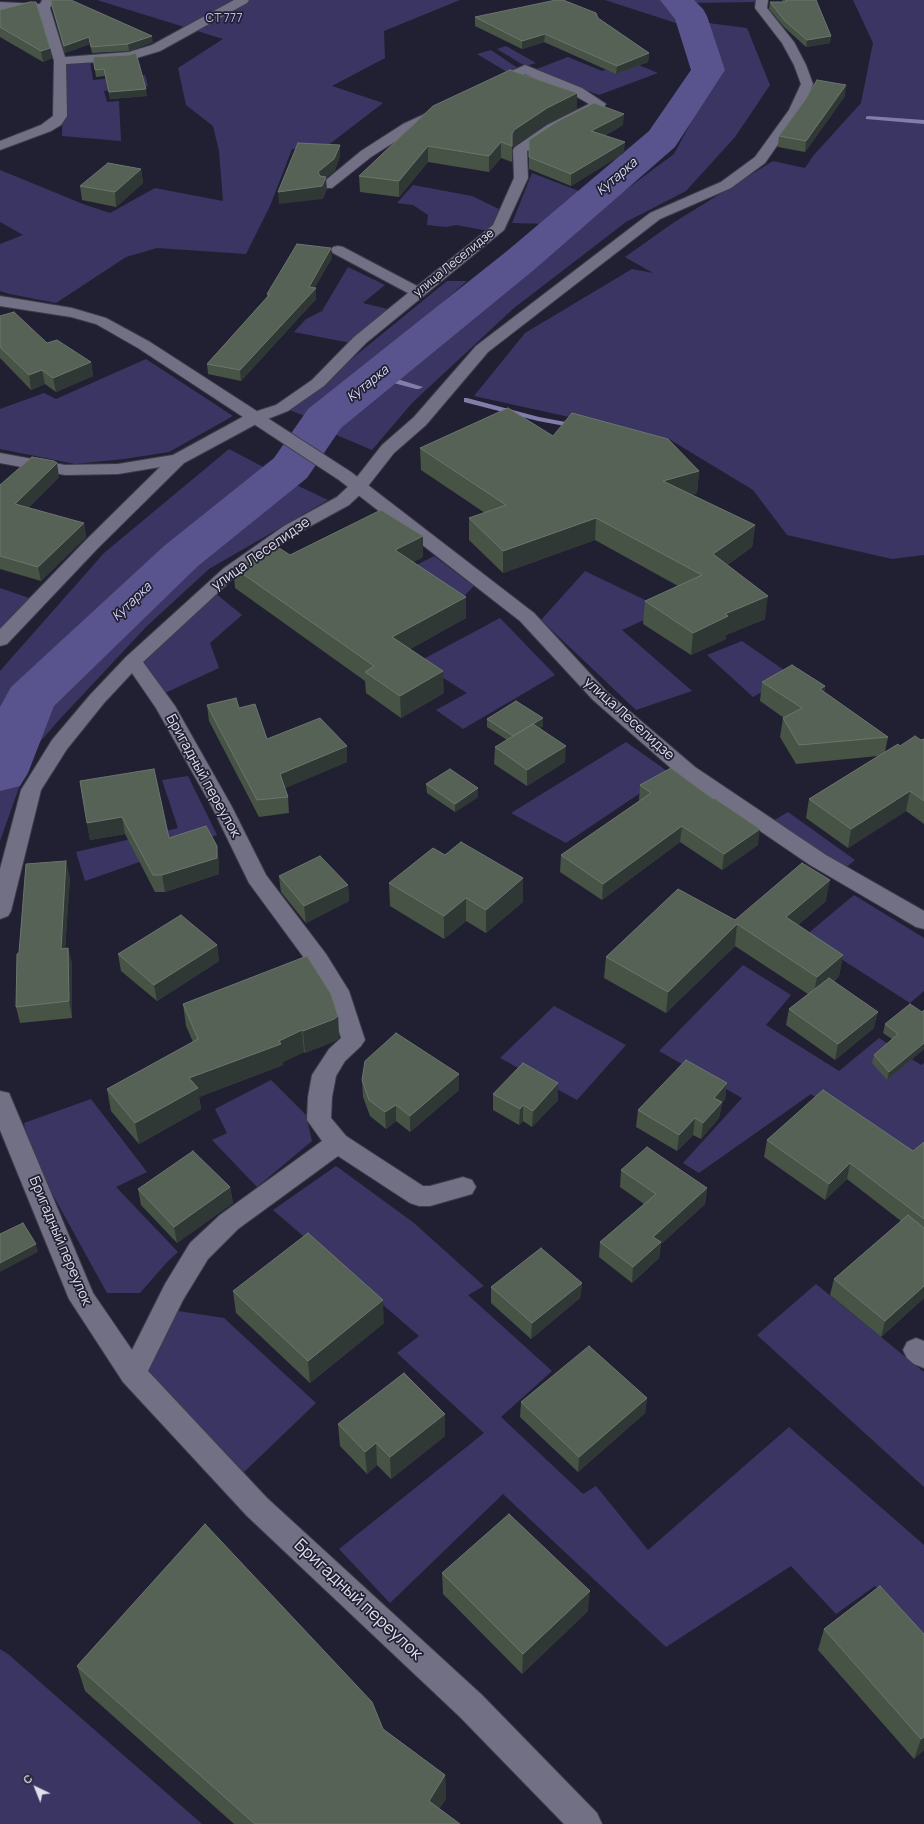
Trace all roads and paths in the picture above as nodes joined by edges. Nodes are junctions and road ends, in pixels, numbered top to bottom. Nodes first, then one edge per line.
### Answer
1 (242, 0) edge
2 (762, 0) edge
3 (46, 4) edge
4 (0, 6) edge
5 (60, 61) junction
6 (474, 93) edge
7 (450, 106) edge
8 (0, 146) edge
9 (327, 184) edge
10 (338, 250) dead end
11 (418, 292) junction
12 (0, 301) edge
13 (254, 418) junction
14 (0, 458) edge
15 (178, 459) junction
16 (352, 481) junction
17 (0, 640) edge
18 (133, 661) junction
19 (0, 911) edge
20 (924, 920) edge
21 (0, 1100) edge
22 (337, 1143) junction
23 (463, 1187) dead end
24 (133, 1374) junction
25 (586, 1824) edge

1 - 5 street
2 - 16 street, улица Леселидзе
3 - 4 street
3 - 5 street
5 - 8 street
6 - 11 street, улица Леселидзе
7 - 9 street
10 - 11 street
11 - 13 street, улица Леселидзе
12 - 13 street
13 - 15 street, улица Леселидзе
13 - 16 street
14 - 15 street, улица Леселидзе
15 - 17 street, улица Леселидзе
16 - 18 street, улица Леселидзе
16 - 20 street, улица Леселидзе
18 - 19 street
18 - 22 street, Бригадный переулок
21 - 24 street, Бригадный переулок
22 - 23 street, Бригадный переулок
22 - 24 street
24 - 25 street, Бригадный переулок

